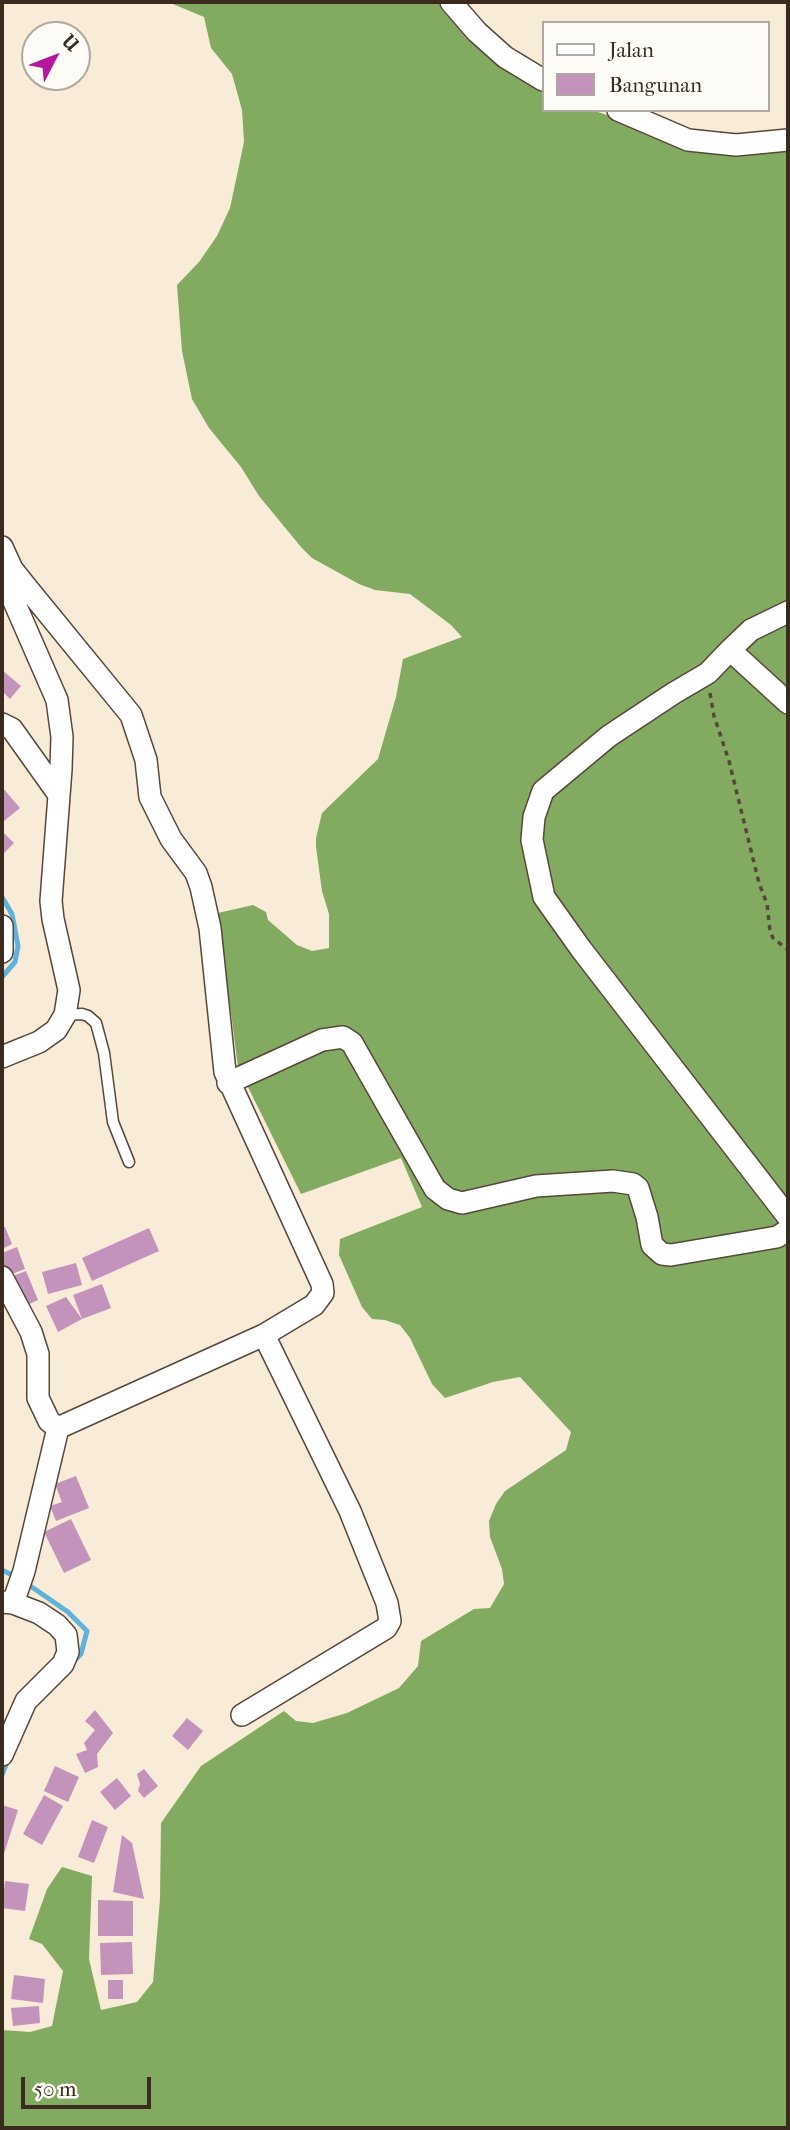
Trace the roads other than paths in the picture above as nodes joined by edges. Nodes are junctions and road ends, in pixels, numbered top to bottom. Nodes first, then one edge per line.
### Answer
1 (451, 2) edge
2 (542, 79) edge
3 (623, 112) edge
4 (788, 139) edge
5 (2, 547) edge
6 (12, 569) junction
7 (788, 612) edge
8 (730, 650) junction
9 (788, 703) edge
10 (2, 724) edge
11 (59, 795) junction
12 (2, 926) edge
13 (2, 952) edge
14 (65, 1015) junction
15 (2, 1057) edge
16 (228, 1083) junction
17 (129, 1162) dead end
18 (788, 1217) edge
19 (788, 1230) edge
20 (2, 1277) edge
21 (11, 1316) edge
22 (264, 1335) junction
23 (58, 1428) junction
24 (7, 1603) edge
25 (242, 1715) dead end
26 (2, 1755) edge

1 - 2 street
3 - 4 street
5 - 6 street
6 - 11 street
6 - 16 street
7 - 8 street
8 - 9 street
8 - 18 street
10 - 11 street
11 - 14 street
12 - 13 street
14 - 15 street
14 - 17 lane
16 - 19 street
16 - 22 street
20 - 21 street
21 - 23 street
22 - 23 street
22 - 25 street
23 - 24 street
24 - 26 street

